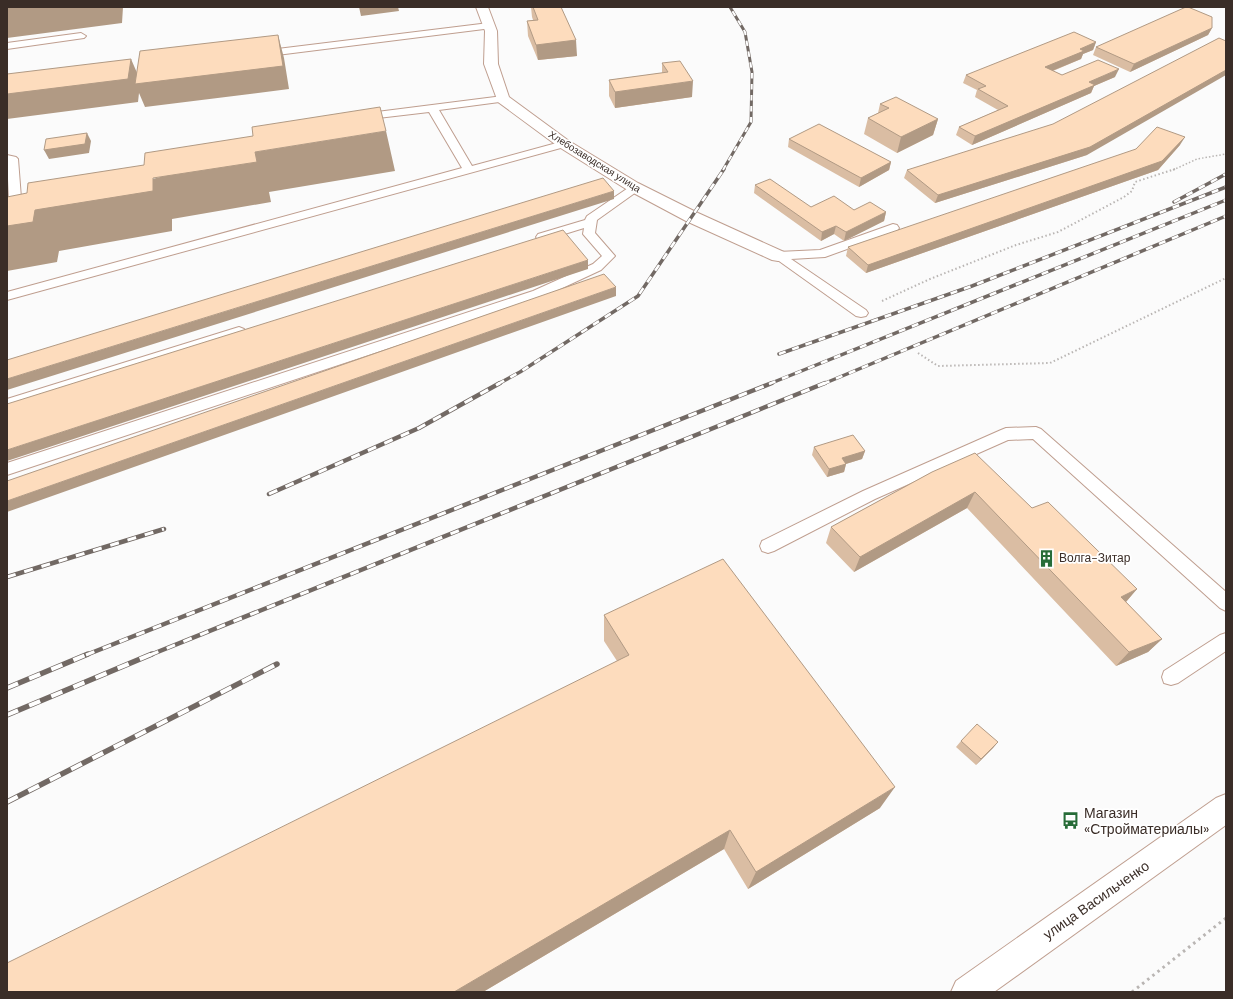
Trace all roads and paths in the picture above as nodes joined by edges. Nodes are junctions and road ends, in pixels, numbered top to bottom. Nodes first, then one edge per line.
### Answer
1 (482, 7) edge
2 (489, 26) junction
3 (81, 36) dead end
4 (7, 46) edge
5 (252, 55) edge
6 (503, 99) junction
7 (432, 108) junction
8 (350, 120) edge
9 (564, 144) junction
10 (1226, 154) edge
11 (7, 158) edge
12 (469, 170) junction
13 (634, 188) junction
14 (38, 197) edge
15 (590, 222) junction
16 (893, 228) dead end
17 (530, 241) edge
18 (778, 256) junction
19 (1226, 278) edge
20 (7, 296) edge
21 (861, 313) joint
22 (249, 328) edge
23 (918, 352) dead end
24 (7, 404) edge
25 (7, 469) edge
26 (768, 546) dead end
27 (1226, 603) edge
28 (1226, 641) edge
29 (1171, 676) dead end
30 (1226, 808) edge
31 (1226, 918) edge
32 (967, 992) edge
33 (1132, 992) edge

1 - 2 street
2 - 5 lane
2 - 6 street
3 - 4 lane
6 - 7 lane
6 - 9 street, Хлебозаводская улица
7 - 8 lane
7 - 12 lane
9 - 12 lane
9 - 13 street, Хлебозаводская улица
10 - 21 path
11 - 14 lane
12 - 20 lane
13 - 15 lane
13 - 18 street, Хлебозаводская улица
15 - 17 lane
15 - 25 lane
16 - 18 lane
18 - 21 lane
19 - 23 path
22 - 24 lane
26 - 27 lane
28 - 29 lane
30 - 32 street, улица Васильченко
31 - 33 path

